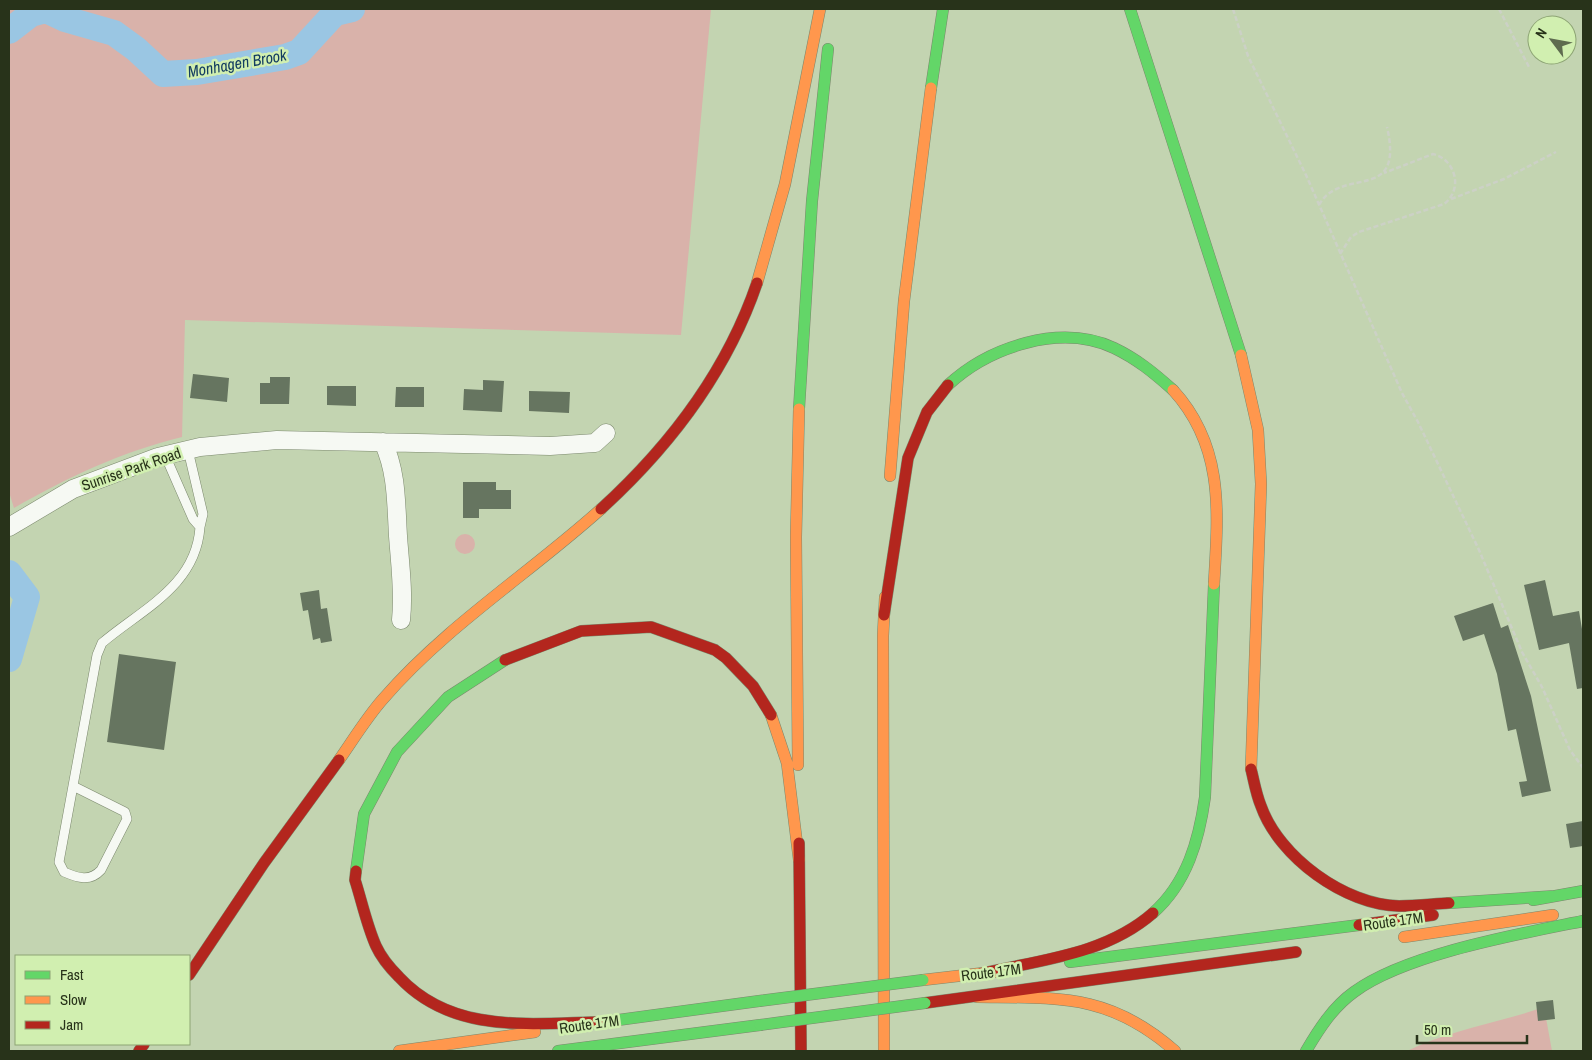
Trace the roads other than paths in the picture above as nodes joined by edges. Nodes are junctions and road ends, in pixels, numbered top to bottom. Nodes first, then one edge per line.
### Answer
1 (820, 9) edge
2 (943, 9) edge
3 (1130, 9) edge
4 (829, 33) dead end
5 (606, 433) dead end
6 (384, 442) junction
7 (188, 450) junction
8 (165, 455) junction
9 (9, 527) edge
10 (200, 527) junction
11 (884, 615) junction
12 (401, 620) dead end
13 (73, 786) junction
14 (799, 860) junction
15 (1583, 891) edge
16 (1555, 896) junction
17 (1583, 910) edge
18 (1583, 921) edge
19 (1392, 938) dead end
20 (1304, 951) dead end
21 (190, 974) edge
22 (979, 974) junction
23 (977, 997) junction
24 (603, 1022) junction
25 (598, 1046) junction
26 (398, 1051) edge
27 (558, 1051) edge
28 (577, 1051) edge
29 (801, 1051) edge
30 (884, 1051) edge
31 (1175, 1051) edge
32 (1306, 1051) edge

1 - 21 main road
2 - 11 main road
3 - 16 main road
4 - 14 main road
5 - 6 street, Sunrise Park Road
6 - 7 street, Sunrise Park Road
6 - 12 street
7 - 8 street, Sunrise Park Road
7 - 10 lane
8 - 9 street, Sunrise Park Road
8 - 10 lane
10 - 13 lane
11 - 22 main road
11 - 30 main road
13 - 13 lane
14 - 24 main road
14 - 29 main road
15 - 16 main road, Route 17M
16 - 22 main road, Route 17M
17 - 19 main road, Route 17M
18 - 32 main road
20 - 23 main road, Route 17M
22 - 24 main road, Route 17M, bridge
23 - 25 main road, Route 17M, bridge
23 - 31 main road
24 - 26 main road, Route 17M
25 - 27 main road, Route 17M
25 - 28 main road

